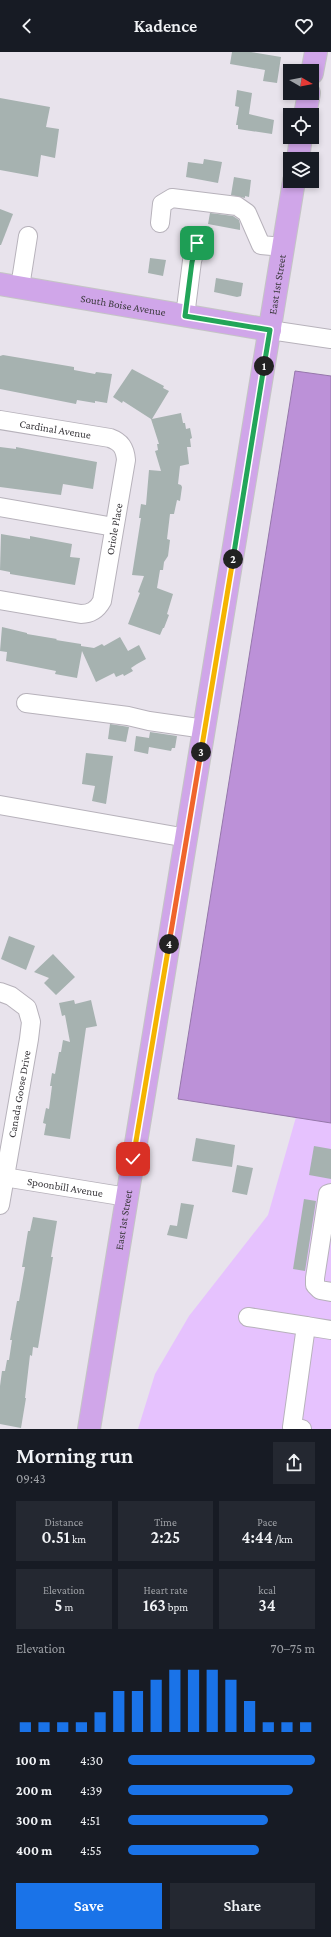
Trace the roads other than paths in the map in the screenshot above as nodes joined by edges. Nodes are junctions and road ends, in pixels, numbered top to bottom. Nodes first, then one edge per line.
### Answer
1 (316, 52) edge
2 (314, 64) edge
3 (293, 188) edge
4 (160, 223) dead end
5 (28, 236) dead end
6 (197, 243) dead end
7 (283, 248) junction
8 (10, 286) edge
9 (185, 316) junction
10 (270, 330) junction
11 (331, 339) edge
12 (0, 420) edge
13 (110, 438) joint
14 (0, 507) edge
15 (114, 527) junction
16 (0, 600) edge
17 (26, 703) dead end
18 (205, 729) junction
19 (0, 805) edge
20 (186, 838) junction
21 (0, 992) edge
22 (4, 1177) junction
23 (331, 1193) edge
24 (127, 1197) junction
25 (0, 1205) edge
26 (331, 1292) edge
27 (248, 1317) dead end
28 (306, 1326) junction
29 (331, 1330) edge
30 (89, 1429) edge
31 (302, 1429) edge

1 - 2 main road
3 - 7 main road, East 1st Street
4 - 7 street
5 - 8 street
6 - 9 street
7 - 10 main road, East 1st Street
8 - 9 main road, South Boise Avenue
9 - 10 main road, South Boise Avenue
10 - 11 street
10 - 18 main road, East 1st Street
12 - 13 street, Cardinal Avenue
13 - 15 street, Oriole Place
14 - 15 street
15 - 16 street, Oriole Place
17 - 18 street
18 - 20 main road, East 1st Street
19 - 20 street
20 - 24 main road, East 1st Street
21 - 22 street, Canada Goose Drive
22 - 24 street, Spoonbill Avenue
22 - 25 street, Canada Goose Drive
23 - 26 street
24 - 30 main road, East 1st Street
27 - 28 street
28 - 29 street
28 - 31 street

